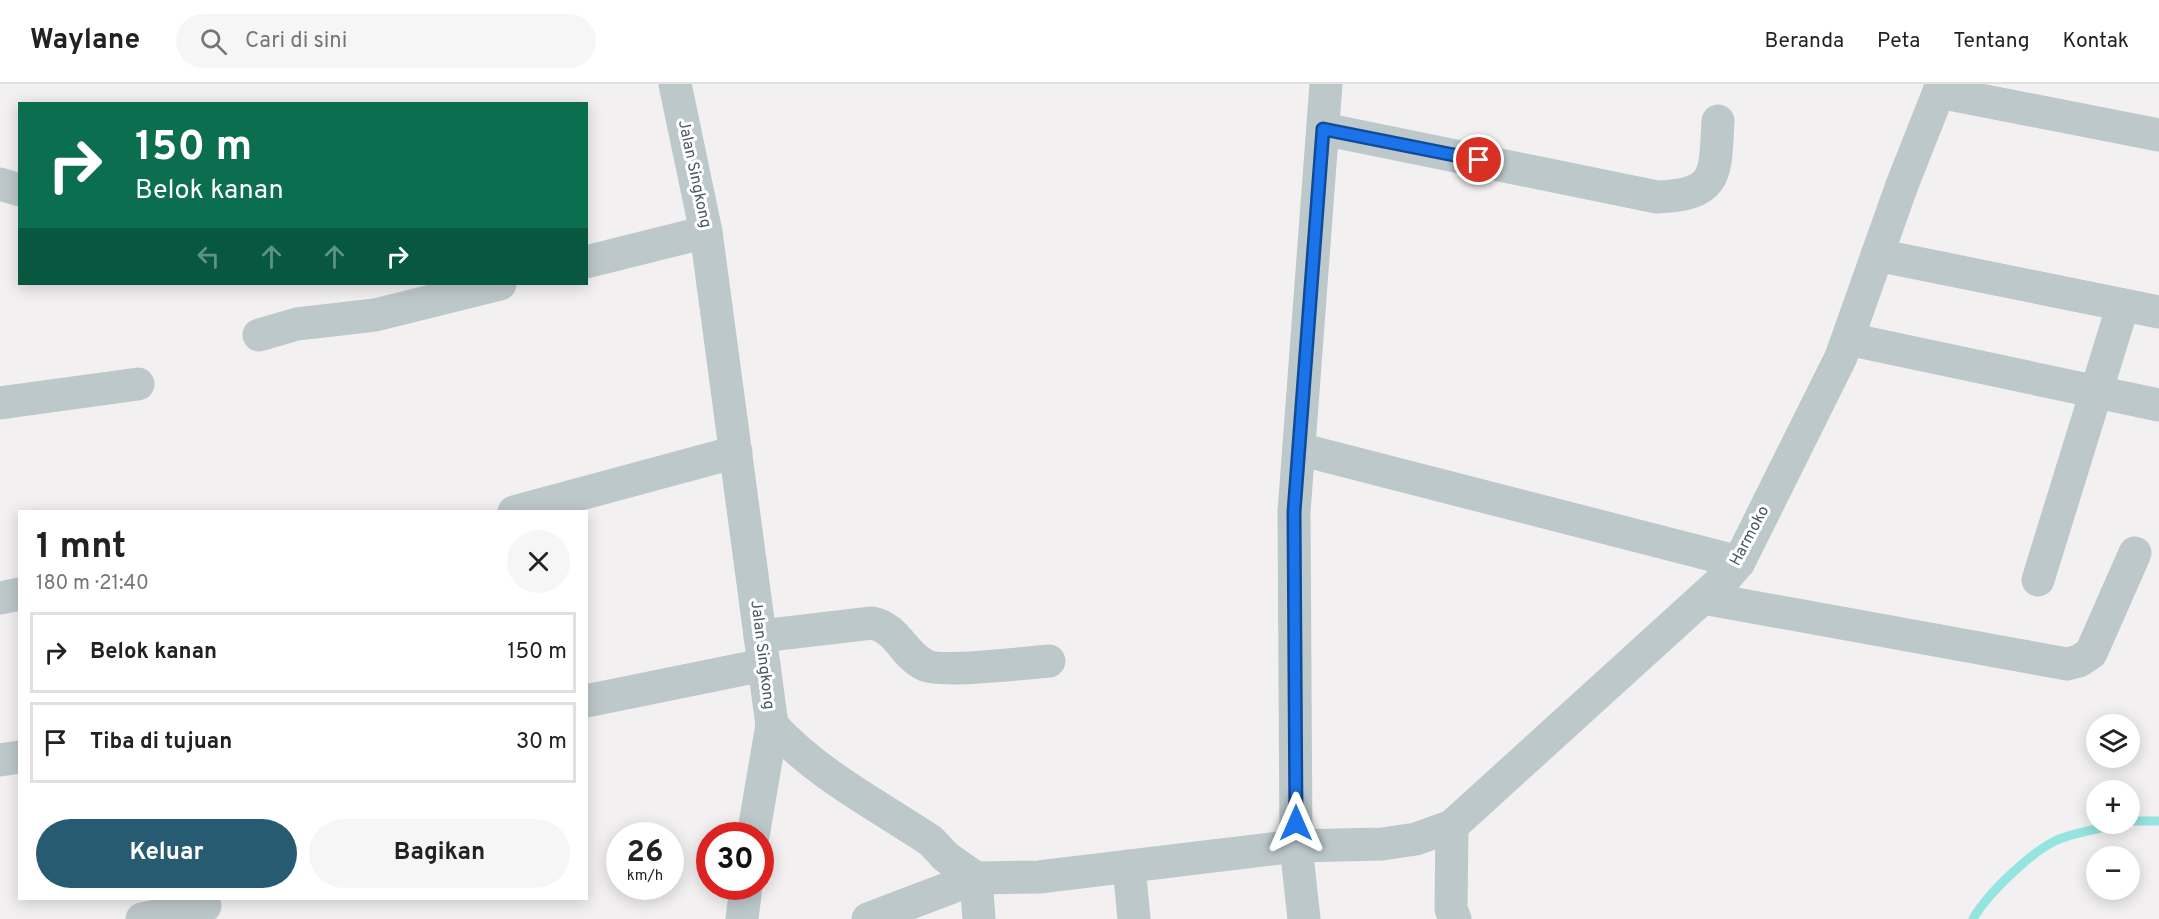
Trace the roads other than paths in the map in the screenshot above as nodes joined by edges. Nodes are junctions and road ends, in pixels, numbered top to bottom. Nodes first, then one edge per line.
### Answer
1 (675, 84) edge
2 (1326, 84) edge
3 (1940, 88) edge
4 (1718, 121) dead end
5 (1323, 129) junction
6 (2159, 135) edge
7 (0, 184) edge
8 (18, 189) edge
9 (706, 232) junction
10 (1877, 255) junction
11 (588, 262) edge
12 (496, 285) edge
13 (2123, 305) junction
14 (2159, 312) edge
15 (259, 335) dead end
16 (1848, 339) junction
17 (138, 384) dead end
18 (2097, 390) junction
19 (0, 402) edge
20 (2159, 405) edge
21 (1299, 449) junction
22 (736, 452) junction
23 (521, 510) edge
24 (2135, 553) dead end
25 (1739, 562) junction
26 (2038, 580) dead end
27 (18, 594) edge
28 (0, 598) edge
29 (1703, 598) junction
30 (762, 651) junction
31 (1049, 661) dead end
32 (588, 700) edge
33 (772, 725) junction
34 (18, 757) edge
35 (0, 760) edge
36 (755, 822) edge
37 (1452, 826) junction
38 (1296, 846) junction
39 (1129, 866) junction
40 (976, 878) junction
41 (744, 900) edge
42 (205, 906) dead end
43 (142, 919) edge
44 (742, 919) edge
45 (868, 919) edge
46 (979, 919) edge
47 (1134, 919) edge
48 (1304, 919) edge
49 (1455, 919) edge

1 - 9 street, Jalan Singkong
2 - 5 street
3 - 6 street
3 - 10 street, Harmoko
4 - 5 street
5 - 21 street
7 - 8 street
9 - 11 street
9 - 22 street, Jalan Singkong
10 - 13 street
10 - 16 street, Harmoko
12 - 15 street
13 - 14 street
13 - 18 street
16 - 18 street
16 - 25 street, Harmoko
17 - 19 street
18 - 20 street
18 - 26 street
21 - 25 street
21 - 38 street
22 - 23 street
22 - 30 street, Jalan Singkong
24 - 29 street
25 - 29 street, Harmoko
27 - 28 street
29 - 37 street, Harmoko
30 - 31 street
30 - 32 street
30 - 33 street, Jalan Singkong
33 - 36 street
33 - 40 street, Jalan Singkong
34 - 35 street
37 - 38 street, Harmoko
37 - 49 street
38 - 39 street
38 - 48 street
39 - 40 street
39 - 47 street
40 - 45 street
40 - 46 street
41 - 44 street
42 - 43 street

